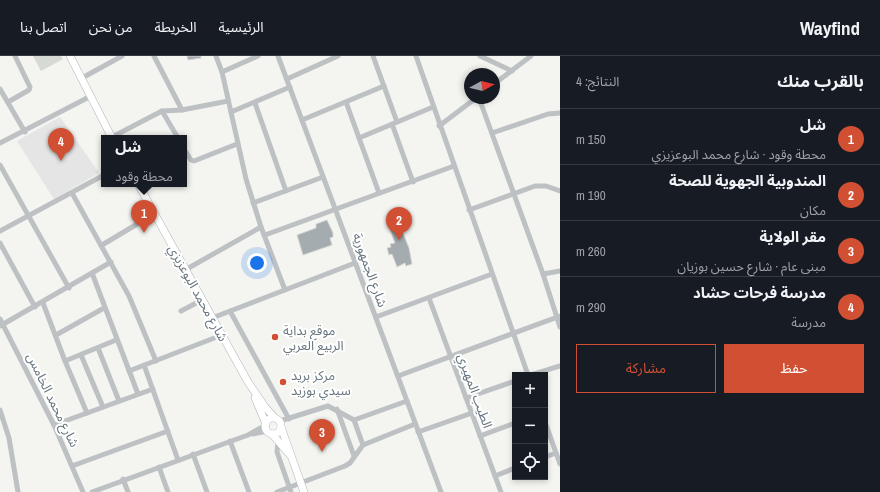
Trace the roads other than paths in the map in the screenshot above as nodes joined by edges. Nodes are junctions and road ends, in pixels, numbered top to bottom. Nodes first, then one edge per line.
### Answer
1 (15, 56) edge
2 (70, 56) edge
3 (122, 56) edge
4 (154, 56) edge
5 (216, 56) edge
6 (258, 56) edge
7 (278, 56) edge
8 (338, 56) edge
9 (373, 56) edge
10 (416, 56) edge
11 (480, 56) edge
12 (531, 56) edge
13 (330, 58) edge
14 (512, 71) junction
15 (222, 72) junction
16 (82, 78) junction
17 (287, 79) junction
18 (500, 80) edge
19 (384, 86) junction
20 (290, 87) junction
21 (0, 88) edge
22 (91, 96) junction
23 (2, 99) edge
24 (228, 101) junction
25 (8, 102) junction
26 (346, 102) junction
27 (255, 103) junction
28 (468, 104) edge
29 (481, 104) edge
30 (433, 108) junction
31 (182, 110) junction
32 (162, 112) junction
33 (231, 112) junction
34 (560, 113) edge
35 (302, 120) junction
36 (395, 123) junction
37 (439, 126) junction
38 (24, 132) junction
39 (492, 133) junction
40 (110, 135) edge
41 (118, 135) edge
42 (176, 135) edge
43 (359, 138) junction
44 (0, 143) edge
45 (238, 144) junction
46 (187, 153) edge
47 (0, 165) edge
48 (454, 166) junction
49 (101, 177) edge
50 (323, 177) junction
51 (413, 182) junction
52 (140, 187) edge
53 (560, 191) edge
54 (286, 192) junction
55 (72, 193) junction
56 (379, 193) junction
57 (513, 193) junction
58 (253, 203) junction
59 (336, 209) junction
60 (469, 210) junction
61 (154, 214) junction
62 (29, 216) junction
63 (261, 227) junction
64 (0, 231) edge
65 (265, 235) junction
66 (0, 243) edge
67 (102, 245) junction
68 (111, 262) junction
69 (356, 263) junction
70 (185, 270) junction
71 (560, 271) edge
72 (92, 273) junction
73 (492, 274) junction
74 (544, 274) junction
75 (69, 288) junction
76 (285, 290) junction
77 (429, 298) junction
78 (202, 300) junction
79 (43, 303) junction
80 (35, 307) junction
81 (104, 308) junction
82 (181, 311) dead end
83 (230, 311) junction
84 (376, 317) junction
85 (558, 317) edge
86 (212, 318) junction
87 (0, 319) edge
88 (2, 326) edge
89 (560, 327) edge
90 (513, 334) junction
91 (56, 335) junction
92 (222, 336) junction
93 (116, 340) junction
94 (98, 348) junction
95 (81, 355) junction
96 (450, 356) junction
97 (156, 361) junction
98 (65, 362) junction
99 (144, 365) junction
100 (560, 366) edge
101 (130, 371) junction
102 (527, 372) edge
103 (541, 372) edge
104 (398, 376) junction
105 (248, 382) junction
106 (512, 382) edge
107 (153, 388) junction
108 (138, 394) junction
109 (466, 398) junction
110 (119, 401) junction
111 (407, 401) junction
112 (103, 407) junction
113 (336, 409) junction
114 (0, 410) edge
115 (87, 412) junction
116 (472, 413) junction
117 (288, 418) junction
118 (354, 420) junction
119 (279, 422) junction
120 (416, 424) junction
121 (512, 424) edge
122 (54, 425) junction
123 (268, 429) junction
124 (548, 430) edge
125 (168, 432) junction
126 (418, 432) junction
127 (480, 436) junction
128 (230, 441) junction
129 (278, 441) junction
130 (363, 445) junction
131 (556, 453) junction
132 (193, 454) junction
133 (354, 456) junction
134 (548, 456) edge
135 (293, 458) junction
136 (178, 460) junction
137 (560, 464) edge
138 (72, 466) junction
139 (159, 467) junction
140 (512, 469) edge
141 (495, 476) junction
142 (123, 479) junction
143 (301, 483) junction
144 (291, 490) edge
145 (499, 491) edge
146 (18, 492) edge
147 (83, 492) edge
148 (92, 492) edge
149 (128, 492) edge
150 (168, 492) edge
151 (207, 492) edge
152 (249, 492) edge
153 (277, 492) edge
154 (304, 492) edge
155 (441, 492) edge

1 - 25 street
2 - 16 main road
3 - 16 street
4 - 31 street
5 - 15 street
6 - 15 street
7 - 17 street, شارع الجمهورية
8 - 13 street
9 - 19 street
10 - 30 street
11 - 14 street
12 - 14 street
13 - 17 street
14 - 18 street
15 - 24 street
16 - 22 main road
17 - 20 street, شارع الجمهورية
19 - 26 street
19 - 36 street
20 - 27 street
20 - 35 street, شارع الجمهورية
21 - 23 street
22 - 38 street
22 - 40 main road
23 - 25 street
24 - 31 street
24 - 33 street
25 - 38 street
26 - 35 street
26 - 43 street
27 - 33 street
27 - 54 street
28 - 37 street
29 - 39 street
30 - 36 street
30 - 37 street
31 - 32 street
32 - 41 street
32 - 42 street
33 - 45 street
34 - 39 street
35 - 50 street, شارع الجمهورية
36 - 43 street
36 - 51 street
37 - 48 street
38 - 44 street
39 - 57 street
43 - 56 street
45 - 46 street
45 - 58 street
47 - 62 street
48 - 51 street
48 - 60 street
49 - 55 street
50 - 54 street
50 - 59 street, شارع الجمهورية
51 - 56 street
52 - 61 main road, شارع محمد البوعزيزي
53 - 57 street
54 - 58 street
55 - 62 street
55 - 67 street
56 - 59 street
57 - 60 street
57 - 74 street
58 - 63 street
59 - 65 street
59 - 69 street, شارع الجمهورية
60 - 73 street
61 - 67 street
61 - 70 main road, شارع محمد البوعزيزي
62 - 64 street
62 - 75 street
63 - 65 street
63 - 70 street
65 - 76 street
66 - 80 street
67 - 68 street
68 - 72 street
68 - 97 street
69 - 76 street
69 - 84 street, شارع الجمهورية
70 - 78 main road, شارع محمد البوعزيزي
71 - 74 street
72 - 75 street
72 - 81 street
73 - 77 street
73 - 90 street
74 - 85 street
75 - 79 street
76 - 83 street
77 - 84 street
77 - 96 street, الطيب المهيري
78 - 82 street
78 - 86 main road, شارع محمد البوعزيزي
79 - 80 street
79 - 91 street
80 - 88 street
81 - 91 street
81 - 93 street
83 - 86 street
83 - 117 street
84 - 104 street, شارع الجمهورية
85 - 89 street
85 - 90 street
86 - 92 main road, شارع محمد البوعزيزي
87 - 88 street, شارع محمد الخامس
88 - 122 street, شارع محمد الخامس
90 - 96 street
90 - 102 street
91 - 98 street
92 - 97 street
92 - 105 main road, شارع محمد البوعزيزي
93 - 94 street
93 - 101 street
94 - 95 street
94 - 110 street
95 - 98 street
95 - 112 street
96 - 104 street
96 - 109 street, الطيب المهيري
97 - 99 street
98 - 115 street
99 - 101 street
99 - 107 street
100 - 103 street
101 - 108 street
104 - 111 street, شارع الجمهورية
105 - 119 main road, شارع محمد البوعزيزي
105 - 123 main road, شارع محمد البوعزيزي
106 - 109 street
107 - 108 street
107 - 125 street
108 - 110 street
109 - 116 street, الطيب المهيري
110 - 112 street
111 - 118 street
111 - 120 street, شارع الجمهورية
112 - 115 street
113 - 117 street
113 - 118 street
113 - 133 street
114 - 146 street
115 - 122 street
116 - 126 street
116 - 127 street, الطيب المهيري
117 - 119 street
118 - 130 street
119 - 123 main road
119 - 123 main road
119 - 135 main road
120 - 126 street, شارع الجمهورية
120 - 130 street
121 - 127 street
122 - 138 street, شارع محمد الخامس
123 - 128 street
123 - 129 main road, شارع محمد البوعزيزي
124 - 131 street
125 - 136 street
125 - 138 street
126 - 155 street, شارع الجمهورية
127 - 141 street, الطيب المهيري
128 - 132 street
128 - 152 street
129 - 135 main road, شارع محمد البوعزيزي
129 - 144 street
130 - 133 street
131 - 134 street
131 - 137 street
132 - 136 street
132 - 151 street
133 - 143 street
135 - 143 main road
136 - 139 street
138 - 147 street, شارع محمد الخامس
139 - 142 street
139 - 150 street
140 - 141 street
141 - 145 street, الطيب المهيري
142 - 148 street
142 - 149 street
143 - 144 street
143 - 154 main road
144 - 153 street

